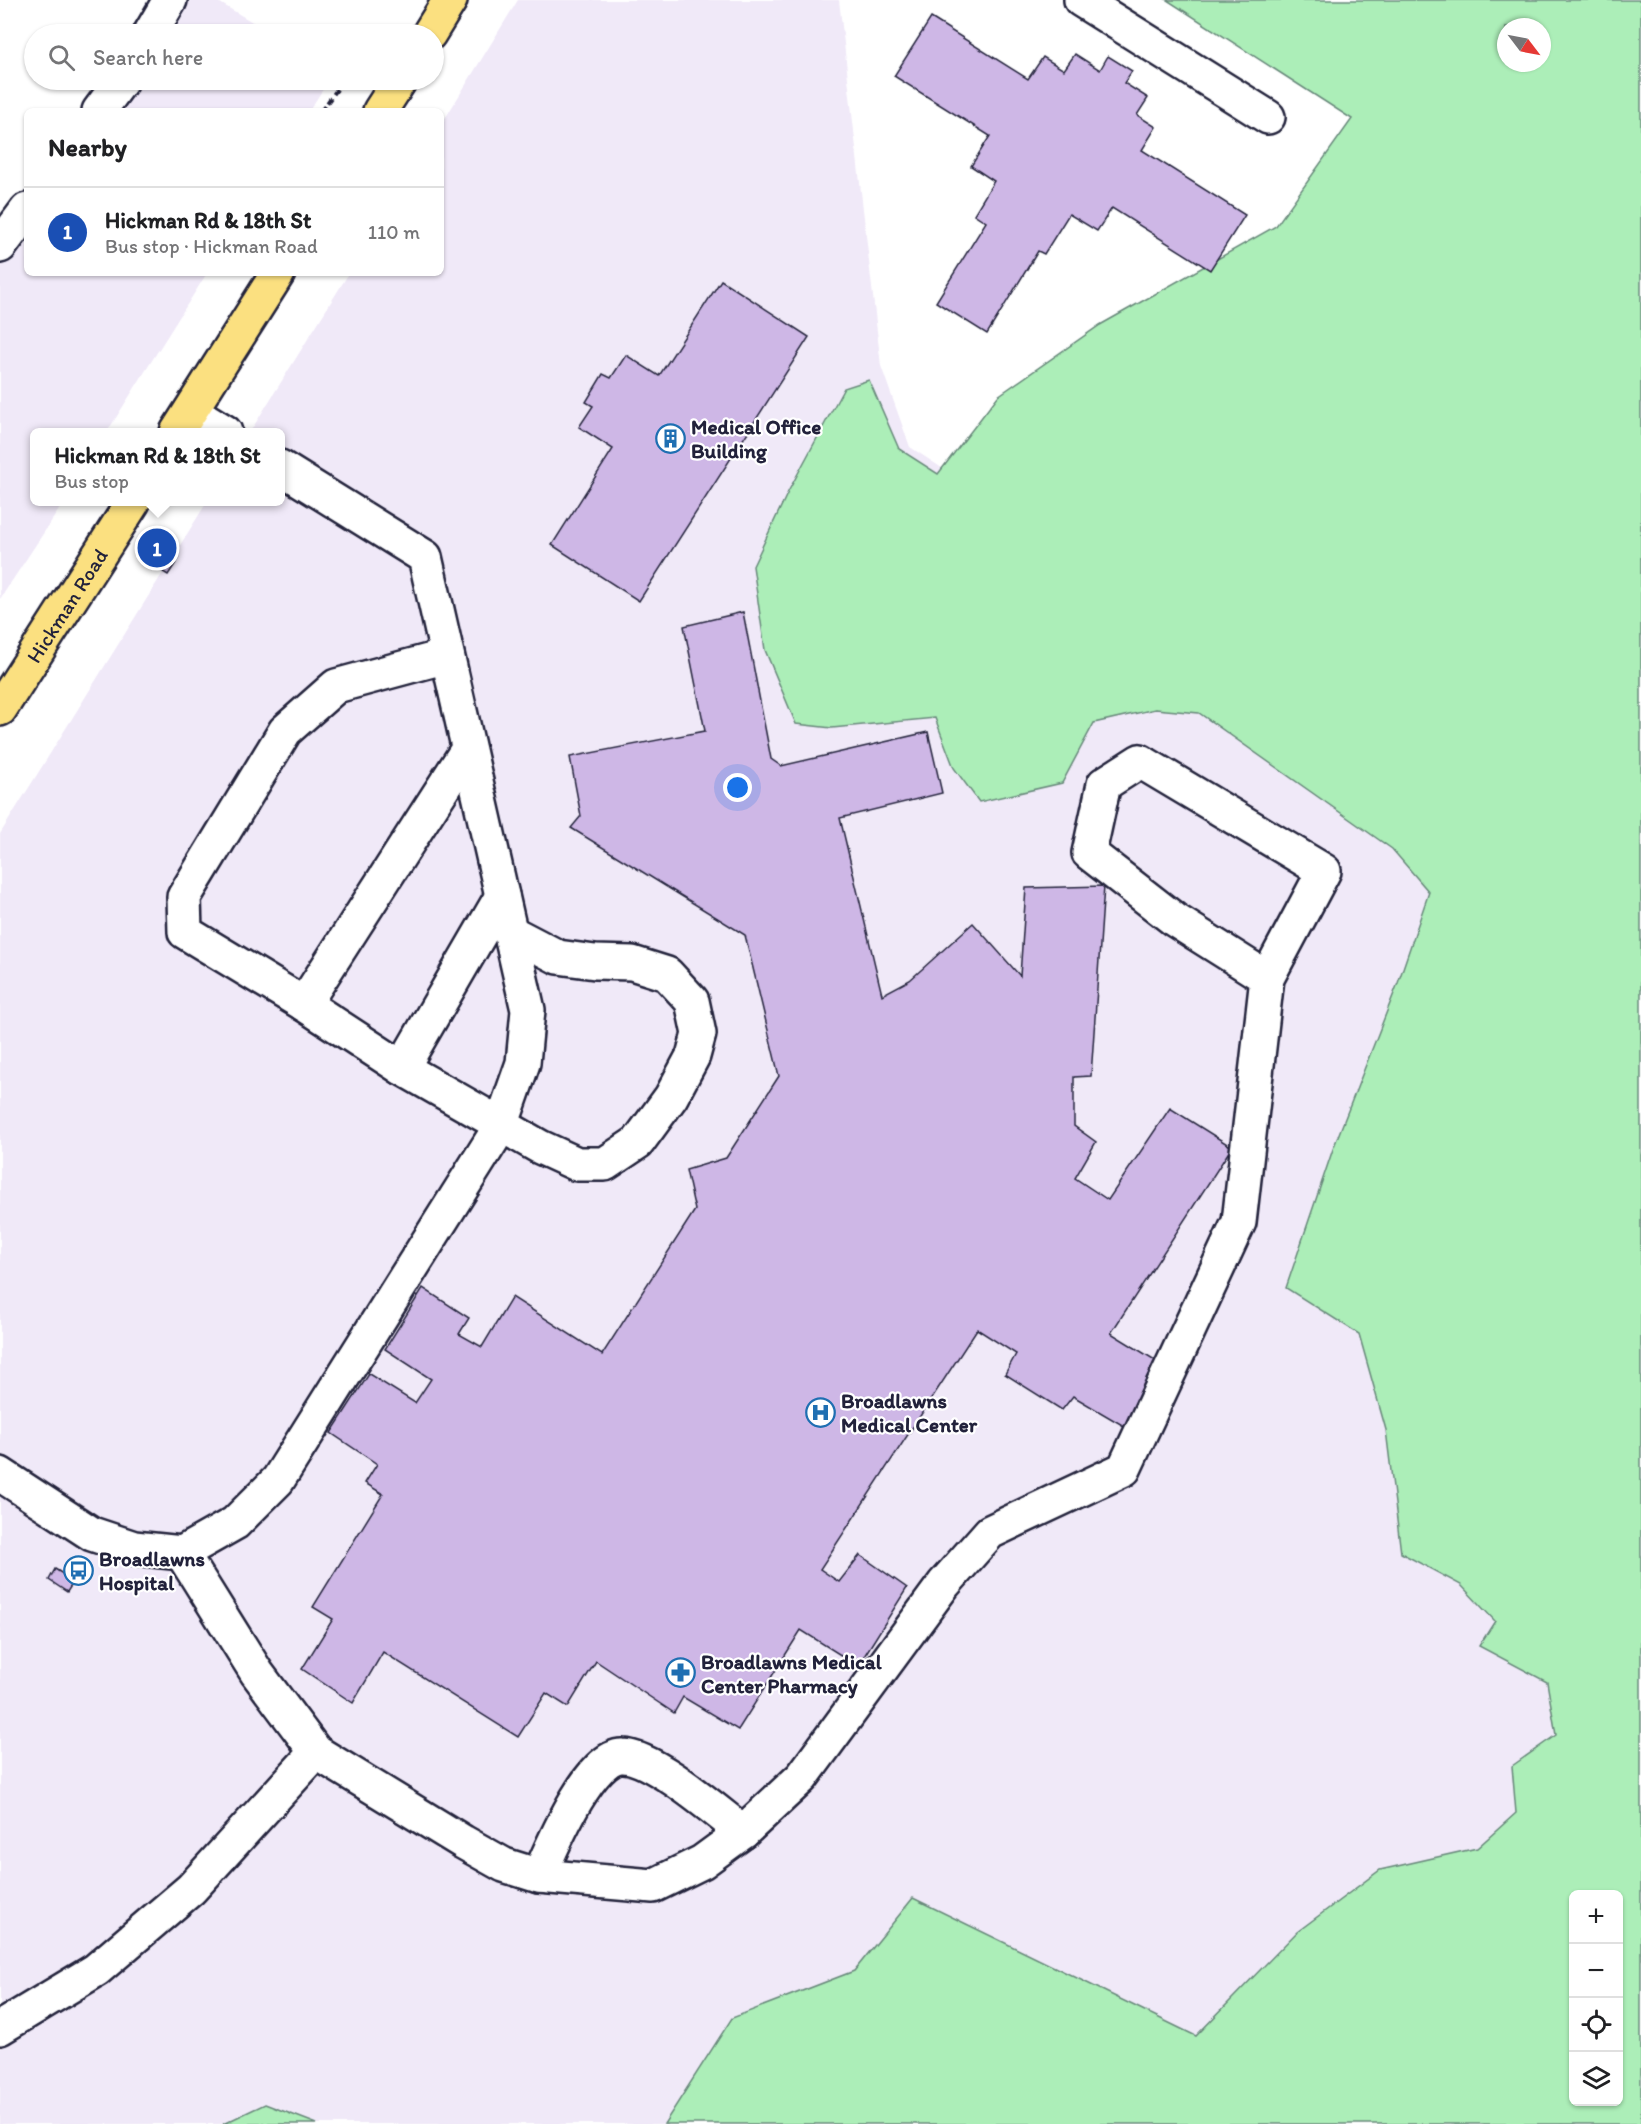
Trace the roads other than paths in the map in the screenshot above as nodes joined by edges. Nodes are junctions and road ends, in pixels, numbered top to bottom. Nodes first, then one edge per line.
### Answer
1 (170, 0) edge
2 (450, 0) edge
3 (1081, 0) edge
4 (156, 24) edge
5 (435, 24) edge
6 (115, 90) edge
7 (394, 90) edge
8 (101, 108) edge
9 (382, 108) edge
10 (1268, 117) dead end
11 (24, 214) edge
12 (0, 246) edge
13 (276, 276) edge
14 (184, 422) edge
15 (209, 428) edge
16 (285, 470) edge
17 (130, 506) edge
18 (447, 656) junction
19 (0, 709) edge
20 (468, 749) junction
21 (502, 896) junction
22 (510, 932) junction
23 (1267, 978) junction
24 (304, 1004) junction
25 (402, 1068) junction
26 (502, 1123) junction
27 (0, 1474) edge
28 (183, 1553) junction
29 (316, 1752) junction
30 (743, 1832) junction
31 (539, 1876) junction
32 (0, 2028) edge

1 - 4 lane
2 - 5 main road
3 - 10 lane
6 - 8 lane
7 - 9 main road
11 - 12 lane
13 - 14 main road
14 - 15 lane
16 - 18 lane
17 - 19 main road, Hickman Road
18 - 20 lane
18 - 24 lane
20 - 21 lane
20 - 24 lane
21 - 22 lane
21 - 25 lane
22 - 26 lane
22 - 26 lane
23 - 23 lane
23 - 30 lane
24 - 25 lane
25 - 26 lane
26 - 28 lane
27 - 28 lane
28 - 29 lane
29 - 31 lane
29 - 32 lane
30 - 31 lane
30 - 31 lane

